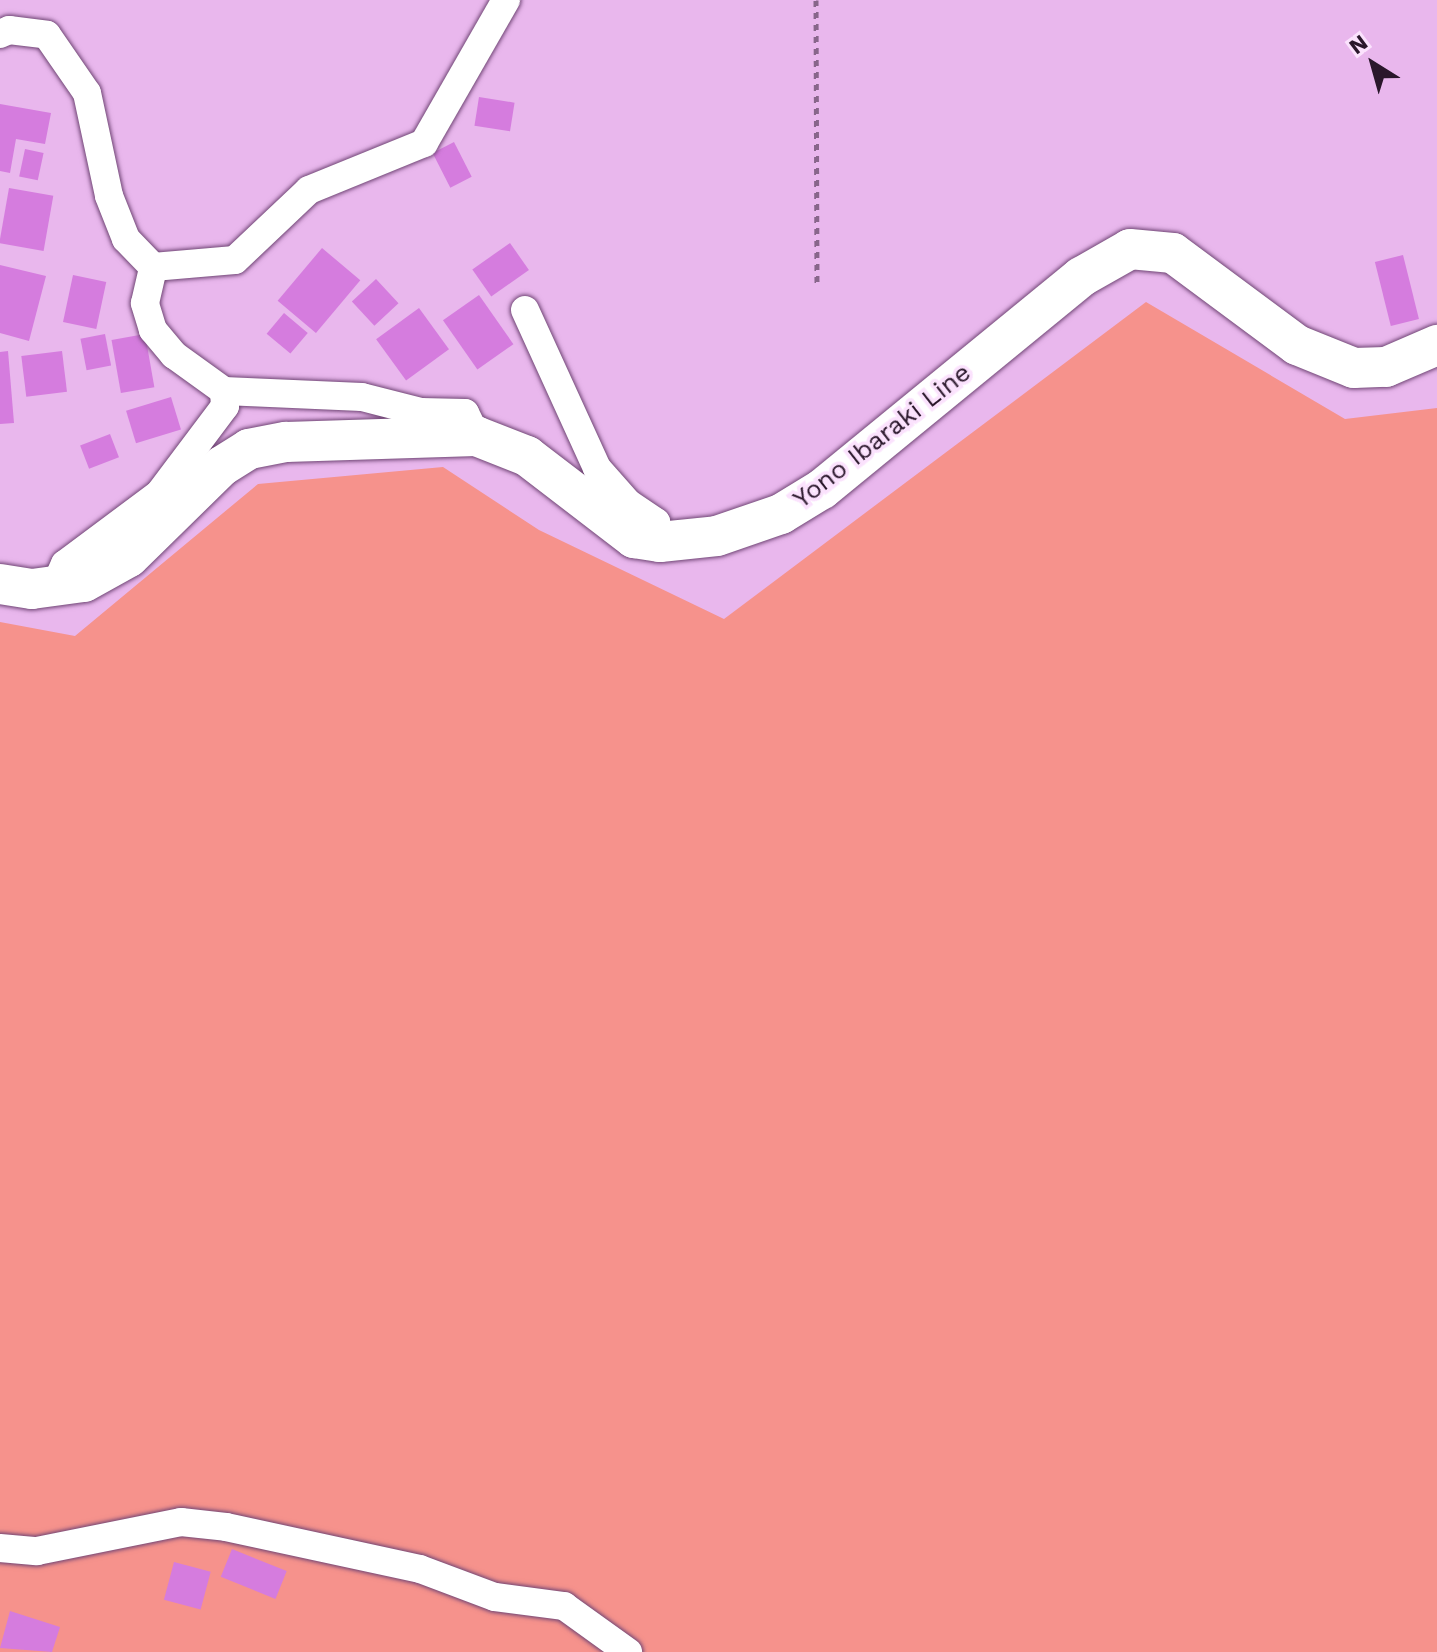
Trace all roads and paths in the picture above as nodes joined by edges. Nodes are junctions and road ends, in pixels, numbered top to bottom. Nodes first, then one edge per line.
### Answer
1 (506, 0) edge
2 (816, 0) edge
3 (0, 34) edge
4 (153, 267) junction
5 (817, 287) dead end
6 (525, 310) dead end
7 (1437, 345) edge
8 (224, 391) junction
9 (476, 436) junction
10 (660, 542) junction
11 (0, 584) edge
12 (55, 586) junction
13 (0, 1548) edge
14 (628, 1652) edge

1 - 4 street
2 - 5 path
3 - 4 street
4 - 8 street
6 - 10 street
7 - 10 main road, Yono Ibaraki Line
8 - 9 street
8 - 12 street
9 - 10 main road, Yono Ibaraki Line
9 - 12 main road, Yono Ibaraki Line
11 - 12 main road, Yono Ibaraki Line
13 - 14 street

